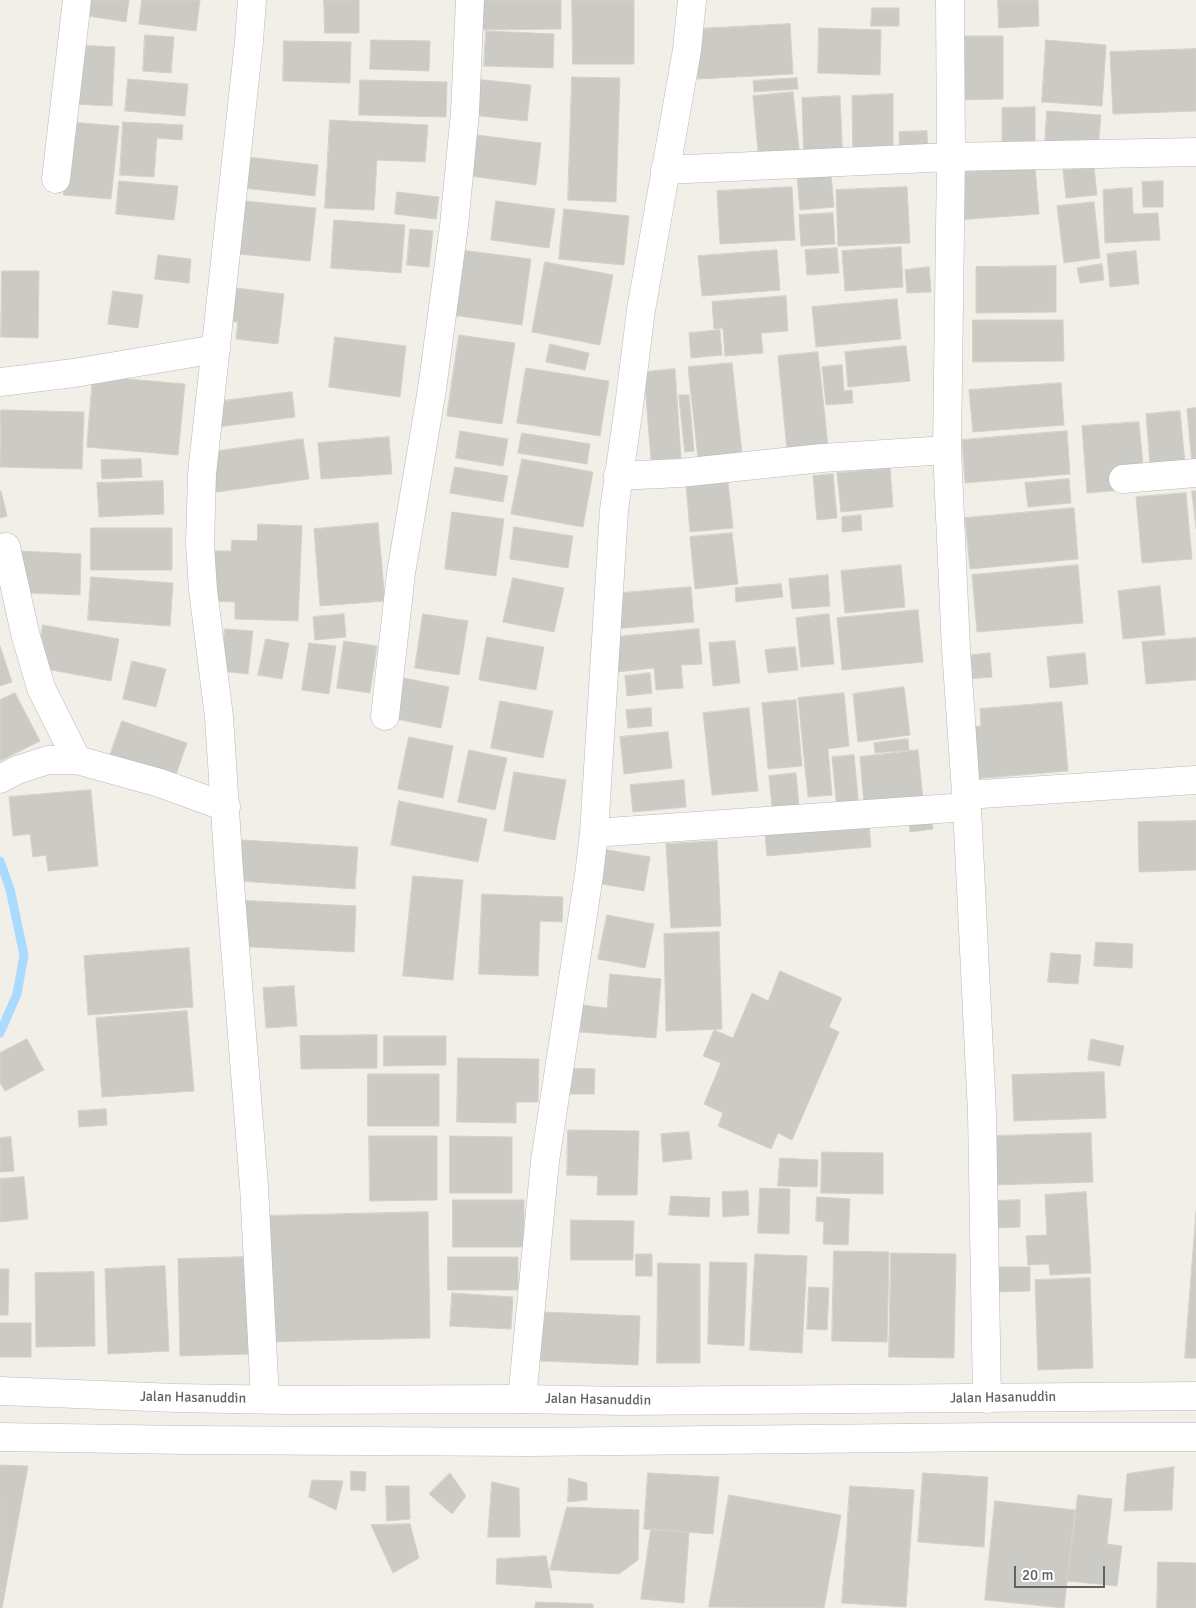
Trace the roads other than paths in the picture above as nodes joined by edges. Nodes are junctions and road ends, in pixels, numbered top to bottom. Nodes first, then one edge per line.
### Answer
1 (76, 0) edge
2 (252, 0) edge
3 (470, 0) edge
4 (692, 0) edge
5 (950, 0) edge
6 (1196, 152) edge
7 (950, 157) junction
8 (665, 170) junction
9 (56, 179) dead end
10 (216, 349) junction
11 (0, 382) edge
12 (947, 450) junction
13 (1196, 473) edge
14 (618, 476) junction
15 (1123, 479) dead end
16 (6, 547) dead end
17 (386, 716) dead end
18 (77, 760) junction
19 (0, 779) edge
20 (1196, 780) edge
21 (967, 801) junction
22 (226, 807) junction
23 (594, 833) junction
24 (0, 1391) edge
25 (1196, 1396) edge
26 (266, 1399) junction
27 (522, 1399) junction
28 (988, 1399) junction
29 (0, 1437) edge
30 (1196, 1437) edge

1 - 9 street
2 - 10 street
3 - 17 street
4 - 8 street
5 - 7 street
6 - 7 street
7 - 8 street
7 - 12 street
8 - 14 street
10 - 11 street
10 - 22 street
12 - 14 street
12 - 21 street
13 - 15 street
14 - 23 street
16 - 18 street
18 - 19 street
18 - 22 street
20 - 21 street
21 - 23 street
21 - 28 street
22 - 26 street
23 - 27 street
24 - 26 street, Jalan Hasanuddin
25 - 28 street, Jalan Hasanuddin
26 - 27 street, Jalan Hasanuddin
27 - 28 street, Jalan Hasanuddin
29 - 30 street

